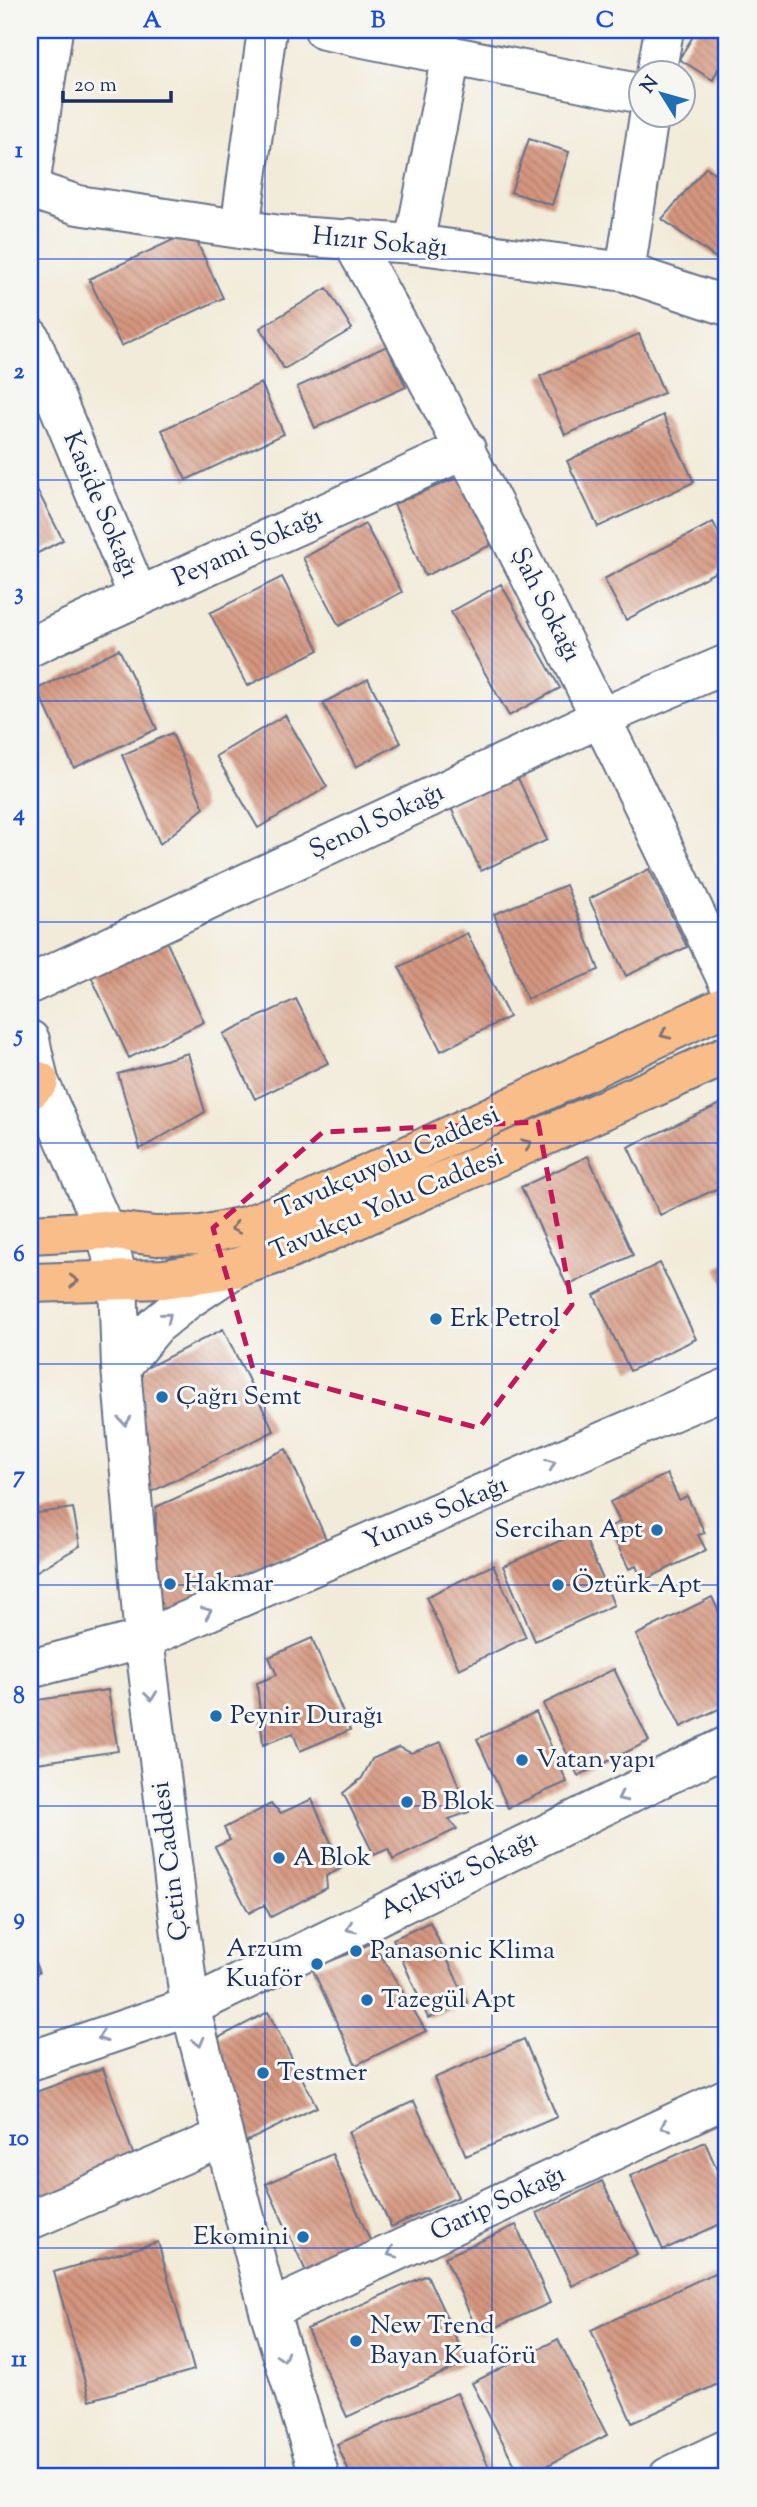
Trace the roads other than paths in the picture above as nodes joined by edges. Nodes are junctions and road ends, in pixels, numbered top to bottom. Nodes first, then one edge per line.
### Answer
1 (53, 30) edge
2 (267, 30) edge
3 (324, 30) edge
4 (664, 30) edge
5 (451, 55) junction
6 (659, 60) edge
7 (628, 91) edge
8 (647, 130) edge
9 (30, 187) edge
10 (240, 229) junction
11 (350, 238) junction
12 (414, 244) junction
13 (625, 272) junction
14 (727, 306) edge
15 (30, 337) edge
16 (466, 449) junction
17 (138, 596) junction
18 (30, 647) edge
19 (727, 664) edge
20 (602, 717) junction
21 (727, 979) edge
22 (30, 984) edge
23 (727, 1005) edge
24 (30, 1040) edge
25 (727, 1055) edge
26 (33, 1084) edge
27 (105, 1230) junction
28 (30, 1234) edge
29 (235, 1268) junction
30 (118, 1279) junction
31 (30, 1283) edge
32 (121, 1367) junction
33 (727, 1388) edge
34 (144, 1639) junction
35 (30, 1669) edge
36 (727, 1746) edge
37 (190, 2007) junction
38 (30, 2062) edge
39 (727, 2098) edge
40 (224, 2137) junction
41 (30, 2220) edge
42 (269, 2310) junction
43 (727, 2449) edge
44 (320, 2477) edge
45 (668, 2477) edge

1 - 9 street
2 - 10 street
3 - 5 street
4 - 6 street
5 - 7 street
5 - 12 street
8 - 13 street
9 - 10 street, Hızır Sokağı
10 - 11 street, Hızır Sokağı
11 - 12 street, Hızır Sokağı
11 - 16 street, Şah Sokağı
12 - 13 street, Hızır Sokağı
13 - 14 street, Hızır Sokağı
15 - 17 street, Kaside Sokağı
16 - 17 street, Peyami Sokağı
16 - 20 street, Şah Sokağı
17 - 18 street, Peyami Sokağı
19 - 20 street, Şenol Sokağı
20 - 21 street, Şah Sokağı
20 - 22 street, Şenol Sokağı
23 -> 27 main road, Tavukçuyolu Caddesi
24 - 26 street, Çetin Caddesi
29 -> 25 main road, Tavukçu Yolu Caddesi
26 - 27 street, Çetin Caddesi
27 - 28 main road, Tavukçuyolu Caddesi
27 - 30 street, Çetin Caddesi
29 - 30 main road, Tavukçu Yolu Caddesi
32 -> 29 street
31 -> 30 main road, Tavukçu Yolu Caddesi
30 - 32 street, Çetin Caddesi
32 -> 34 street, Çetin Caddesi
34 -> 33 street, Yunus Sokağı
34 - 35 street, Yunus Sokağı
34 -> 37 street, Çetin Caddesi
36 -> 37 street, Açıkyüz Sokağı
37 -> 38 street, Açıkyüz Sokağı
37 -> 40 street, Çetin Caddesi
39 -> 42 street, Garip Sokağı
40 - 41 street
40 - 42 street, Çetin Caddesi
42 -> 44 street, Çetin Caddesi
43 - 45 street

